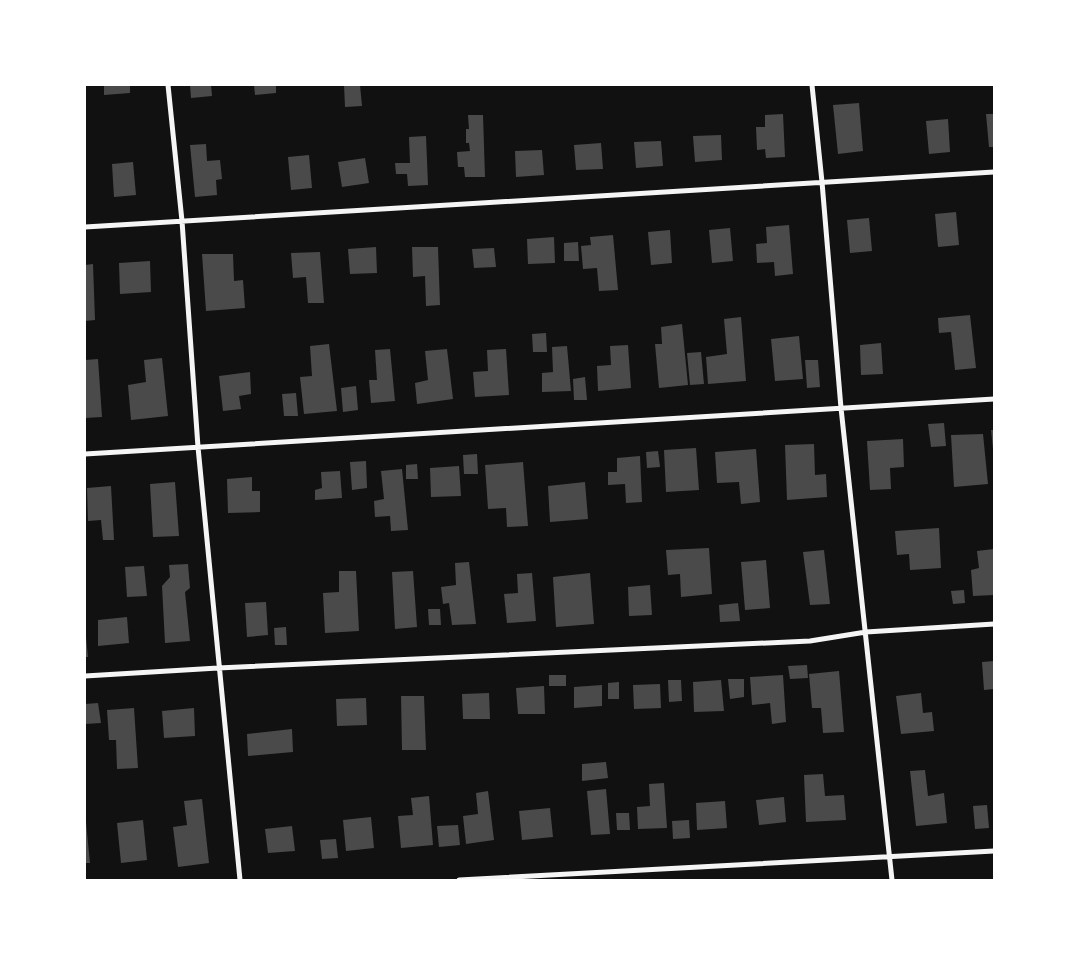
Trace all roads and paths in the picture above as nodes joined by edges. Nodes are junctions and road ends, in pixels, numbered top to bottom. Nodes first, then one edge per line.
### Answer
1 (168, 85) edge
2 (812, 85) edge
3 (994, 172) edge
4 (822, 182) junction
5 (182, 221) junction
6 (85, 227) edge
7 (994, 399) edge
8 (841, 408) junction
9 (198, 447) junction
10 (85, 454) edge
11 (994, 624) edge
12 (866, 632) junction
13 (218, 668) junction
14 (85, 676) edge
15 (994, 851) edge
16 (889, 856) junction
17 (240, 880) edge
18 (459, 880) edge
19 (892, 880) edge

1 - 5 street
2 - 4 street
3 - 4 street
4 - 5 street
4 - 8 street
5 - 6 street
5 - 9 street
7 - 8 street
8 - 9 street
8 - 12 street
9 - 10 street
9 - 13 street
11 - 12 street
12 - 13 street
12 - 16 street
13 - 14 street
13 - 17 street
15 - 16 street
16 - 18 street
16 - 19 street

